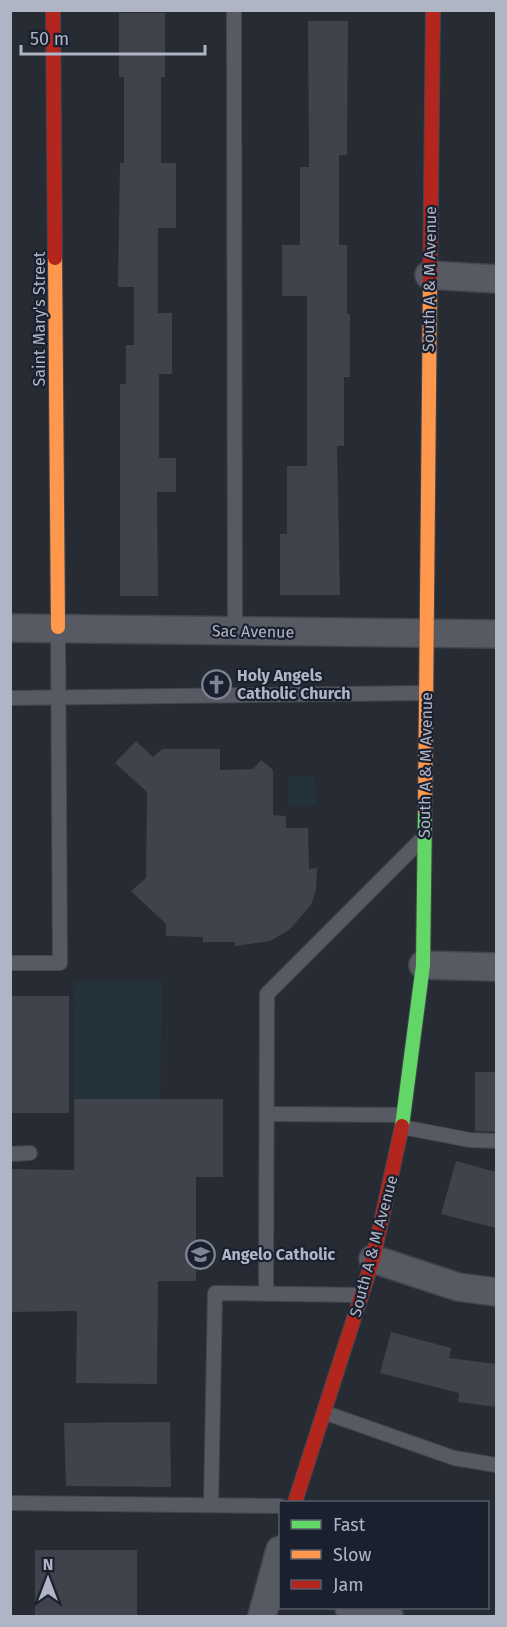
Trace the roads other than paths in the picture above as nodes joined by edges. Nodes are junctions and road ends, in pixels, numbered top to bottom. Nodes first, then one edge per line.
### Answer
1 (53, 10) edge
2 (234, 10) edge
3 (433, 10) edge
4 (429, 275) junction
5 (496, 279) edge
6 (58, 627) junction
7 (10, 628) edge
8 (235, 631) junction
9 (426, 634) junction
10 (496, 634) edge
11 (425, 693) junction
12 (59, 697) junction
13 (10, 698) edge
14 (424, 837) junction
15 (10, 963) edge
16 (423, 965) junction
17 (496, 967) edge
18 (268, 1114) junction
19 (403, 1121) junction
20 (496, 1141) edge
21 (30, 1153) dead end
22 (10, 1154) edge
23 (373, 1259) junction
24 (496, 1292) edge
25 (266, 1294) junction
26 (361, 1295) junction
27 (326, 1413) junction
28 (496, 1465) edge
29 (296, 1501) edge
30 (10, 1503) edge
31 (211, 1504) junction
32 (279, 1506) edge
33 (279, 1559) edge
34 (277, 1577) edge
35 (353, 1609) edge
36 (262, 1617) edge
37 (389, 1617) edge

1 - 6 street, Saint Mary's Street
2 - 8 lane
3 - 4 street, South A & M Avenue
4 - 5 street
4 - 9 street, South A & M Avenue
6 - 7 street, Sac Avenue
6 - 8 street, Sac Avenue
6 - 12 lane
8 - 9 street, Sac Avenue
9 - 10 street, Sac Avenue
9 - 11 street, South A & M Avenue
11 - 12 lane
11 - 14 street, South A & M Avenue
12 - 13 lane
12 - 15 lane
14 - 16 street, South A & M Avenue
14 - 18 lane
16 - 17 street
16 - 19 street, South A & M Avenue
18 - 19 lane
18 - 25 lane
19 - 20 lane
19 - 23 street, South A & M Avenue
21 - 22 lane
23 - 24 street
23 - 26 street, South A & M Avenue
25 - 26 lane
25 - 31 lane
26 - 27 street, South A & M Avenue
27 - 28 lane
27 - 29 street, South A & M Avenue
30 - 31 lane
31 - 32 lane
33 - 34 street
34 - 36 street
35 - 37 street

